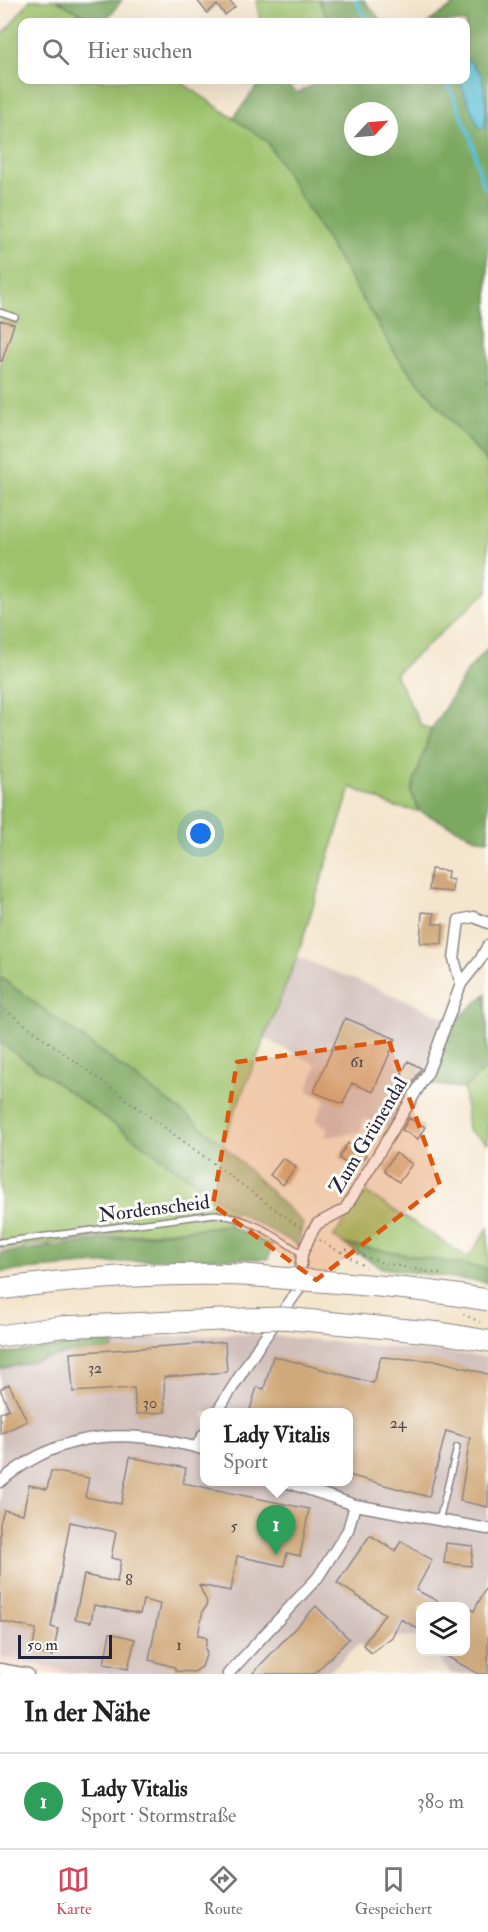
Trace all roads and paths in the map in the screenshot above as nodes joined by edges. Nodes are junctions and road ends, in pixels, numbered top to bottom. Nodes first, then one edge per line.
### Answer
1 (0, 312) edge
2 (15, 317) dead end
3 (488, 923) edge
4 (488, 945) edge
5 (461, 984) junction
6 (0, 1006) edge
7 (300, 1227) dead end
8 (0, 1242) edge
9 (341, 1252) dead end
10 (302, 1254) junction
11 (453, 1277) dead end
12 (0, 1289) edge
13 (488, 1300) edge
14 (0, 1335) edge
15 (488, 1341) edge
16 (221, 1408) edge
17 (458, 1447) dead end
18 (200, 1448) edge
19 (0, 1482) edge
20 (298, 1486) edge
21 (355, 1505) junction
22 (439, 1521) junction
23 (488, 1529) edge
24 (0, 1669) edge
25 (28, 1674) edge
26 (228, 1674) edge

1 - 2 lane
3 - 5 street
4 - 5 street, Zum Grünendal
5 - 10 street, Zum Grünendal
6 - 7 path
8 - 10 lane, Nordenscheid
9 - 11 path
10 - 16 street, Zum Grünendal
12 - 13 highway, bridge
14 - 15 highway, bridge
17 - 22 lane
18 - 19 street
20 - 21 street
21 - 22 street
21 - 26 street
22 - 23 street
24 - 25 street

